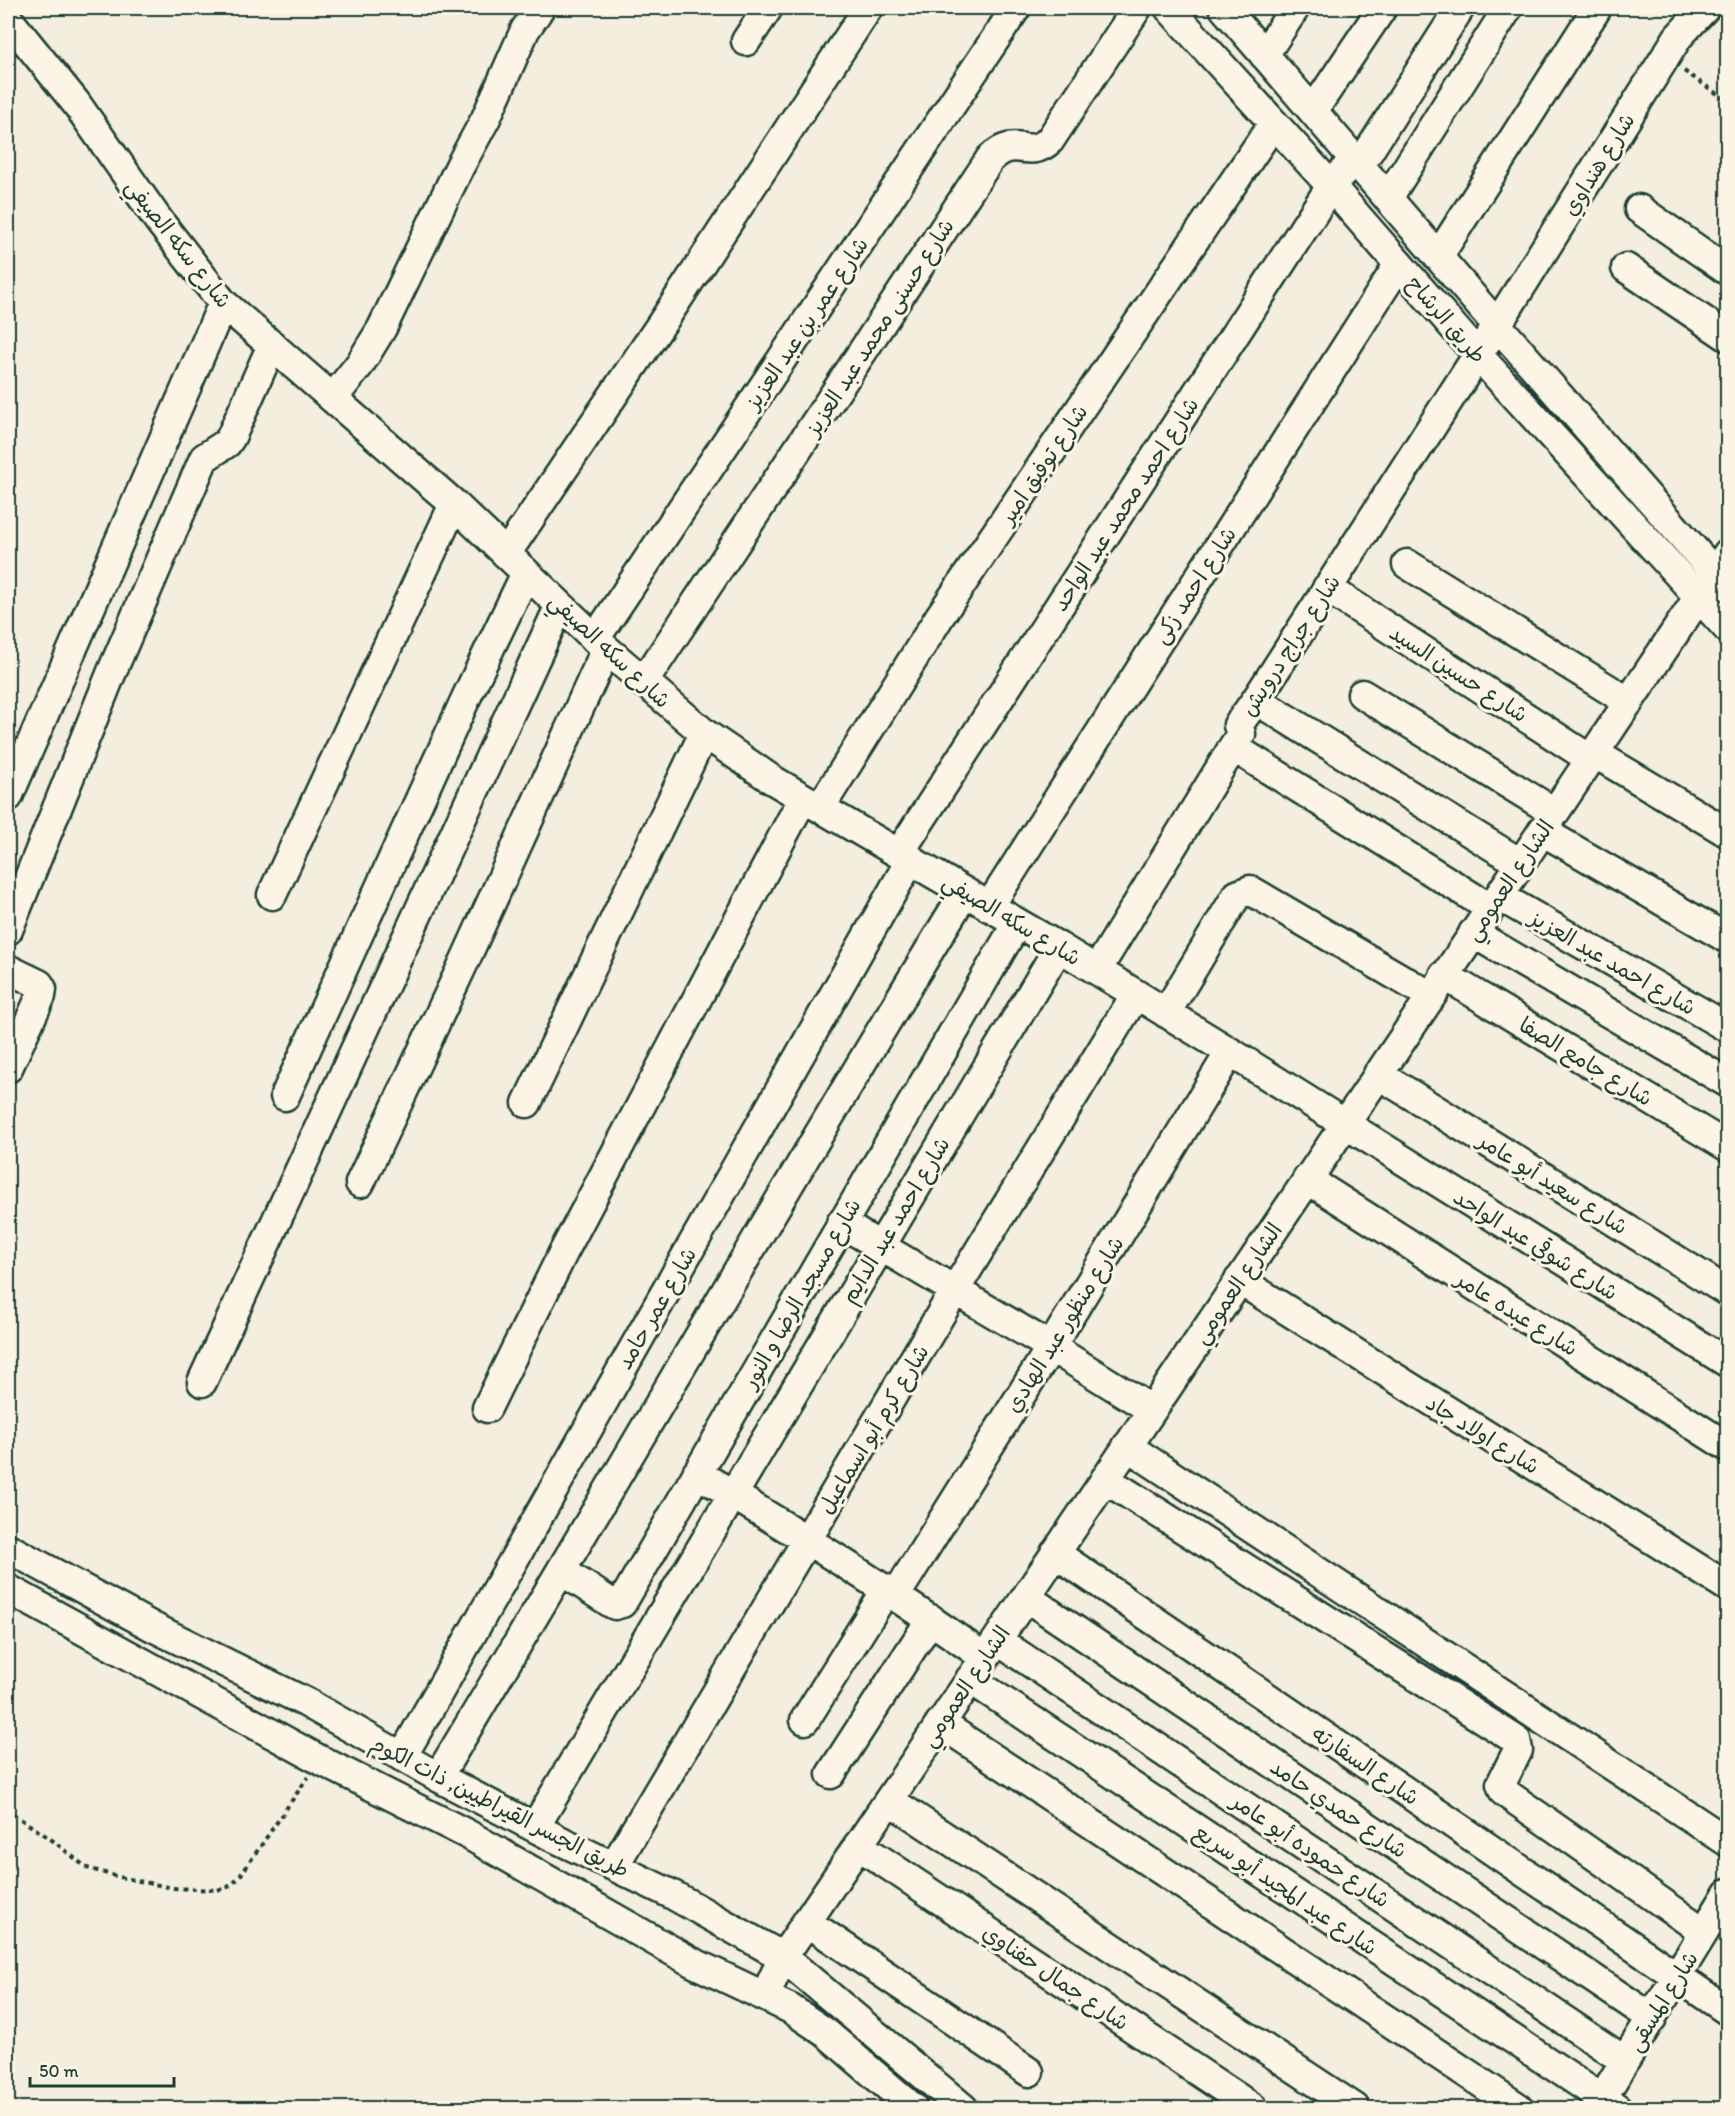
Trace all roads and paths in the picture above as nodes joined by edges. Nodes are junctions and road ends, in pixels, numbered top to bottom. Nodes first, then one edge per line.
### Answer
1 (540, 8) edge
2 (768, 8) edge
3 (868, 8) edge
4 (1016, 8) edge
5 (1137, 8) edge
6 (1169, 8) edge
7 (1224, 8) edge
8 (1295, 8) edge
9 (1382, 8) edge
10 (1460, 8) edge
11 (1508, 8) edge
12 (1597, 8) edge
13 (1705, 8) edge
14 (8, 19) edge
15 (746, 41) dead end
16 (1264, 55) junction
17 (1664, 58) junction
18 (1728, 101) edge
19 (1313, 111) junction
20 (1273, 124) junction
21 (1357, 162) junction
22 (1330, 186) junction
23 (1388, 198) junction
24 (1639, 210) dead end
25 (1438, 257) junction
26 (1399, 264) junction
27 (1626, 268) dead end
28 (1728, 271) edge
29 (223, 303) junction
30 (1497, 325) junction
31 (1728, 337) edge
32 (272, 345) junction
33 (1477, 354) junction
34 (333, 398) junction
35 (454, 504) junction
36 (516, 563) junction
37 (1407, 564) dead end
38 (1723, 572) edge
39 (1327, 588) junction
40 (1699, 598) junction
41 (560, 605) junction
42 (1728, 628) edge
43 (600, 644) junction
44 (643, 683) junction
45 (1362, 694) dead end
46 (1256, 700) junction
47 (1629, 702) junction
48 (704, 733) junction
49 (1233, 747) junction
50 (1592, 756) junction
51 (8, 797) edge
52 (812, 803) junction
53 (1548, 822) junction
54 (1728, 833) edge
55 (905, 856) junction
56 (1520, 863) junction
57 (965, 892) junction
58 (272, 895) dead end
59 (1494, 902) junction
60 (989, 907) junction
61 (1017, 922) junction
62 (8, 930) edge
63 (1473, 933) junction
64 (1728, 939) edge
65 (1059, 947) junction
66 (8, 969) edge
67 (1097, 970) junction
68 (1438, 986) junction
69 (1136, 994) junction
70 (1166, 1013) junction
71 (1728, 1028) edge
72 (1230, 1052) junction
73 (8, 1068) edge
74 (1378, 1074) junction
75 (1728, 1083) edge
76 (285, 1096) dead end
77 (527, 1103) dead end
78 (1344, 1124) junction
79 (1728, 1147) edge
80 (1307, 1179) junction
81 (360, 1183) dead end
82 (841, 1223) junction
83 (880, 1245) junction
84 (1239, 1280) junction
85 (955, 1290) junction
86 (1728, 1292) edge
87 (1051, 1347) junction
88 (1728, 1363) edge
89 (202, 1382) dead end
90 (486, 1408) dead end
91 (1152, 1410) junction
92 (1127, 1446) junction
93 (1728, 1447) edge
94 (697, 1473) junction
95 (1105, 1479) junction
96 (732, 1494) junction
97 (808, 1539) junction
98 (8, 1548) edge
99 (1056, 1553) junction
100 (562, 1571) junction
101 (1728, 1587) edge
102 (8, 1589) edge
103 (892, 1592) junction
104 (1026, 1597) junction
105 (932, 1619) junction
106 (984, 1659) junction
107 (805, 1720) dead end
108 (940, 1723) junction
109 (402, 1757) junction
110 (320, 1760) junction
111 (831, 1774) dead end
112 (438, 1777) junction
113 (889, 1800) junction
114 (13, 1814) dead end
115 (535, 1827) junction
116 (1728, 1842) edge
117 (858, 1845) junction
118 (614, 1866) junction
119 (1728, 1893) edge
120 (807, 1922) junction
121 (1704, 1932) junction
122 (783, 1957) junction
123 (1677, 1977) junction
124 (765, 1996) junction
125 (1728, 2011) edge
126 (1652, 2018) junction
127 (1625, 2061) junction
128 (1029, 2072) dead end
129 (1605, 2105) edge
130 (914, 2109) edge
131 (963, 2109) edge
132 (1253, 2109) edge
133 (1355, 2109) edge
134 (1519, 2109) edge

1 - 34 street
2 - 15 street
3 - 36 street
4 - 43 street, شارع عمر بن عبد العزيز
5 - 44 street, شارع حسنى محمد عبد العزيز
6 - 20 street, طريق الرشاح
7 - 16 street, طريق الرشاح
8 - 16 street
9 - 19 street
10 - 21 street, شارع احمد محمد عبد الواحد
11 - 23 street
12 - 25 street
13 - 17 street, شارع هنداوي
14 - 29 street, شارع سكه الصيفي
16 - 19 street, طريق الرشاح
17 - 18 path
17 - 30 street, شارع هنداوي
19 - 21 street, طريق الرشاح
20 - 22 street, طريق الرشاح
20 - 52 street, شارع توفيق امير
21 - 22 street, شارع احمد محمد عبد الواحد
21 - 23 street, طريق الرشاح
22 - 26 street, طريق الرشاح
22 - 55 street, شارع احمد محمد عبد الواحد
23 - 25 street, طريق الرشاح
24 - 28 street
25 - 30 street, طريق الرشاح
26 - 33 street, طريق الرشاح
26 - 60 street, شارع احمد زكى
27 - 31 street
29 - 32 street, شارع سكه الصيفي
29 - 51 street
30 - 33 street, شارع جراج درويش
30 - 38 street, طريق الرشاح
32 - 34 street, شارع سكه الصيفي
32 - 62 street
33 - 39 street, شارع جراج درويش
33 - 40 street, طريق الرشاح
34 - 35 street, شارع سكه الصيفي
35 - 36 street, شارع سكه الصيفي
35 - 58 street
36 - 41 street, شارع سكه الصيفي
36 - 76 street
37 - 47 street
38 - 40 street, الشارع العمومي
39 - 46 street, شارع جراج درويش
39 - 50 street, شارع حسين السيد
40 - 42 street, طريق الرشاح
40 - 47 street, الشارع العمومي
41 - 43 street, شارع سكه الصيفي
41 - 89 street
43 - 44 street, شارع سكه الصيفي
43 - 81 street, شارع عمر بن عبد العزيز
44 - 48 street, شارع سكه الصيفي
45 - 53 street
46 - 49 street, شارع جراج درويش
46 - 56 street
47 - 50 street, الشارع العمومي
48 - 52 street, شارع سكه الصيفي
48 - 77 street
49 - 59 street, شارع احمد عبد العزيز
49 - 67 street, شارع جراج درويش
50 - 53 street, الشارع العمومي
50 - 54 street, شارع حسين السيد
52 - 55 street, شارع سكه الصيفي
52 - 90 street, شارع توفيق امير
53 - 56 street, الشارع العمومي
53 - 64 street
55 - 57 street, شارع سكه الصيفي
55 - 109 street, شارع عمر حامد
56 - 59 street, الشارع العمومي
57 - 60 street, شارع سكه الصيفي
57 - 100 street
59 - 63 street, الشارع العمومي
59 - 71 street, شارع احمد عبد العزيز
60 - 61 street, شارع سكه الصيفي
61 - 65 street, شارع سكه الصيفي
61 - 82 street, شارع مسجد الرضا و النور
63 - 68 street, الشارع العمومي
63 - 75 street
65 - 67 street, شارع سكه الصيفي
65 - 83 street, شارع احمد عبد الدايم
66 - 73 street
67 - 69 street, شارع سكه الصيفي
68 - 70 street, شارع جامع الصفا
68 - 74 street, الشارع العمومي
68 - 79 street, شارع جامع الصفا
69 - 70 street, شارع سكه الصيفي
69 - 85 street, شارع كرم أبو اسماعيل
70 - 72 street, شارع سكه الصيفي
72 - 78 street, شارع سكه الصيفي
72 - 87 street, شارع منظور عبد الهادي
74 - 78 street, الشارع العمومي
74 - 86 street, شارع سعيد أبو عامر
78 - 80 street, الشارع العمومي
78 - 88 street, شارع شوقي عبد الواحد
80 - 84 street, الشارع العمومي
80 - 93 street, شارع عبده عامر
82 - 83 street
82 - 94 street, شارع مسجد الرضا و النور
83 - 85 street
83 - 96 street, شارع احمد عبد الدايم
84 - 91 street, الشارع العمومي
84 - 101 street, شارع اولاد جاد
85 - 87 street
85 - 97 street, شارع كرم أبو اسماعيل
87 - 91 street
87 - 103 street, شارع منظور عبد الهادي
91 - 92 street, الشارع العمومي
92 - 95 street, الشارع العمومي
92 - 116 street
94 - 96 street
94 - 100 street, شارع مسجد الرضا و النور
95 - 99 street, الشارع العمومي
95 - 121 street
96 - 97 street
96 - 115 street, شارع احمد عبد الدايم
97 - 103 street
97 - 118 street, شارع كرم أبو اسماعيل
98 - 109 street, طريق الجسر القيراطيين, ذات الكوم
99 - 104 street, الشارع العمومي
99 - 123 street, شارع السفارته
100 - 112 street
102 - 110 street, طريق الجسر القيراطيين, ذات الكوم
103 - 105 street
103 - 107 street, شارع منظور عبد الهادي
104 - 106 street, الشارع العمومي
104 - 126 street, شارع حمدي حامد
105 - 106 street
105 - 111 street
106 - 108 street, الشارع العمومي
106 - 127 street, شارع حموده أبو عامر
106 - 129 street, شارع عبد المجيد أبو سريع
108 - 113 street, الشارع العمومي
108 - 134 street
109 - 112 street, طريق الجسر القيراطيين, ذات الكوم
110 - 114 path
110 - 124 street, طريق الجسر القيراطيين, ذات الكوم
112 - 115 street, طريق الجسر القيراطيين, ذات الكوم
113 - 117 street, الشارع العمومي
113 - 133 street
115 - 118 street, طريق الجسر القيراطيين, ذات الكوم
117 - 120 street, الشارع العمومي
117 - 132 street, شارع جمال حفناوي
118 - 122 street, طريق الجسر القيراطيين, ذات الكوم
119 - 121 street, شارع المسقى
120 - 122 street, الشارع العمومي
120 - 128 street
121 - 123 street, شارع المسقى
122 - 124 street, الشارع العمومي
122 - 131 street, طريق الجسر القيراطيين, ذات الكوم
123 - 125 street, شارع السفارته
123 - 126 street, شارع المسقى
124 - 130 street, طريق الجسر القيراطيين, ذات الكوم
126 - 127 street, شارع المسقى
127 - 129 street, شارع المسقى

